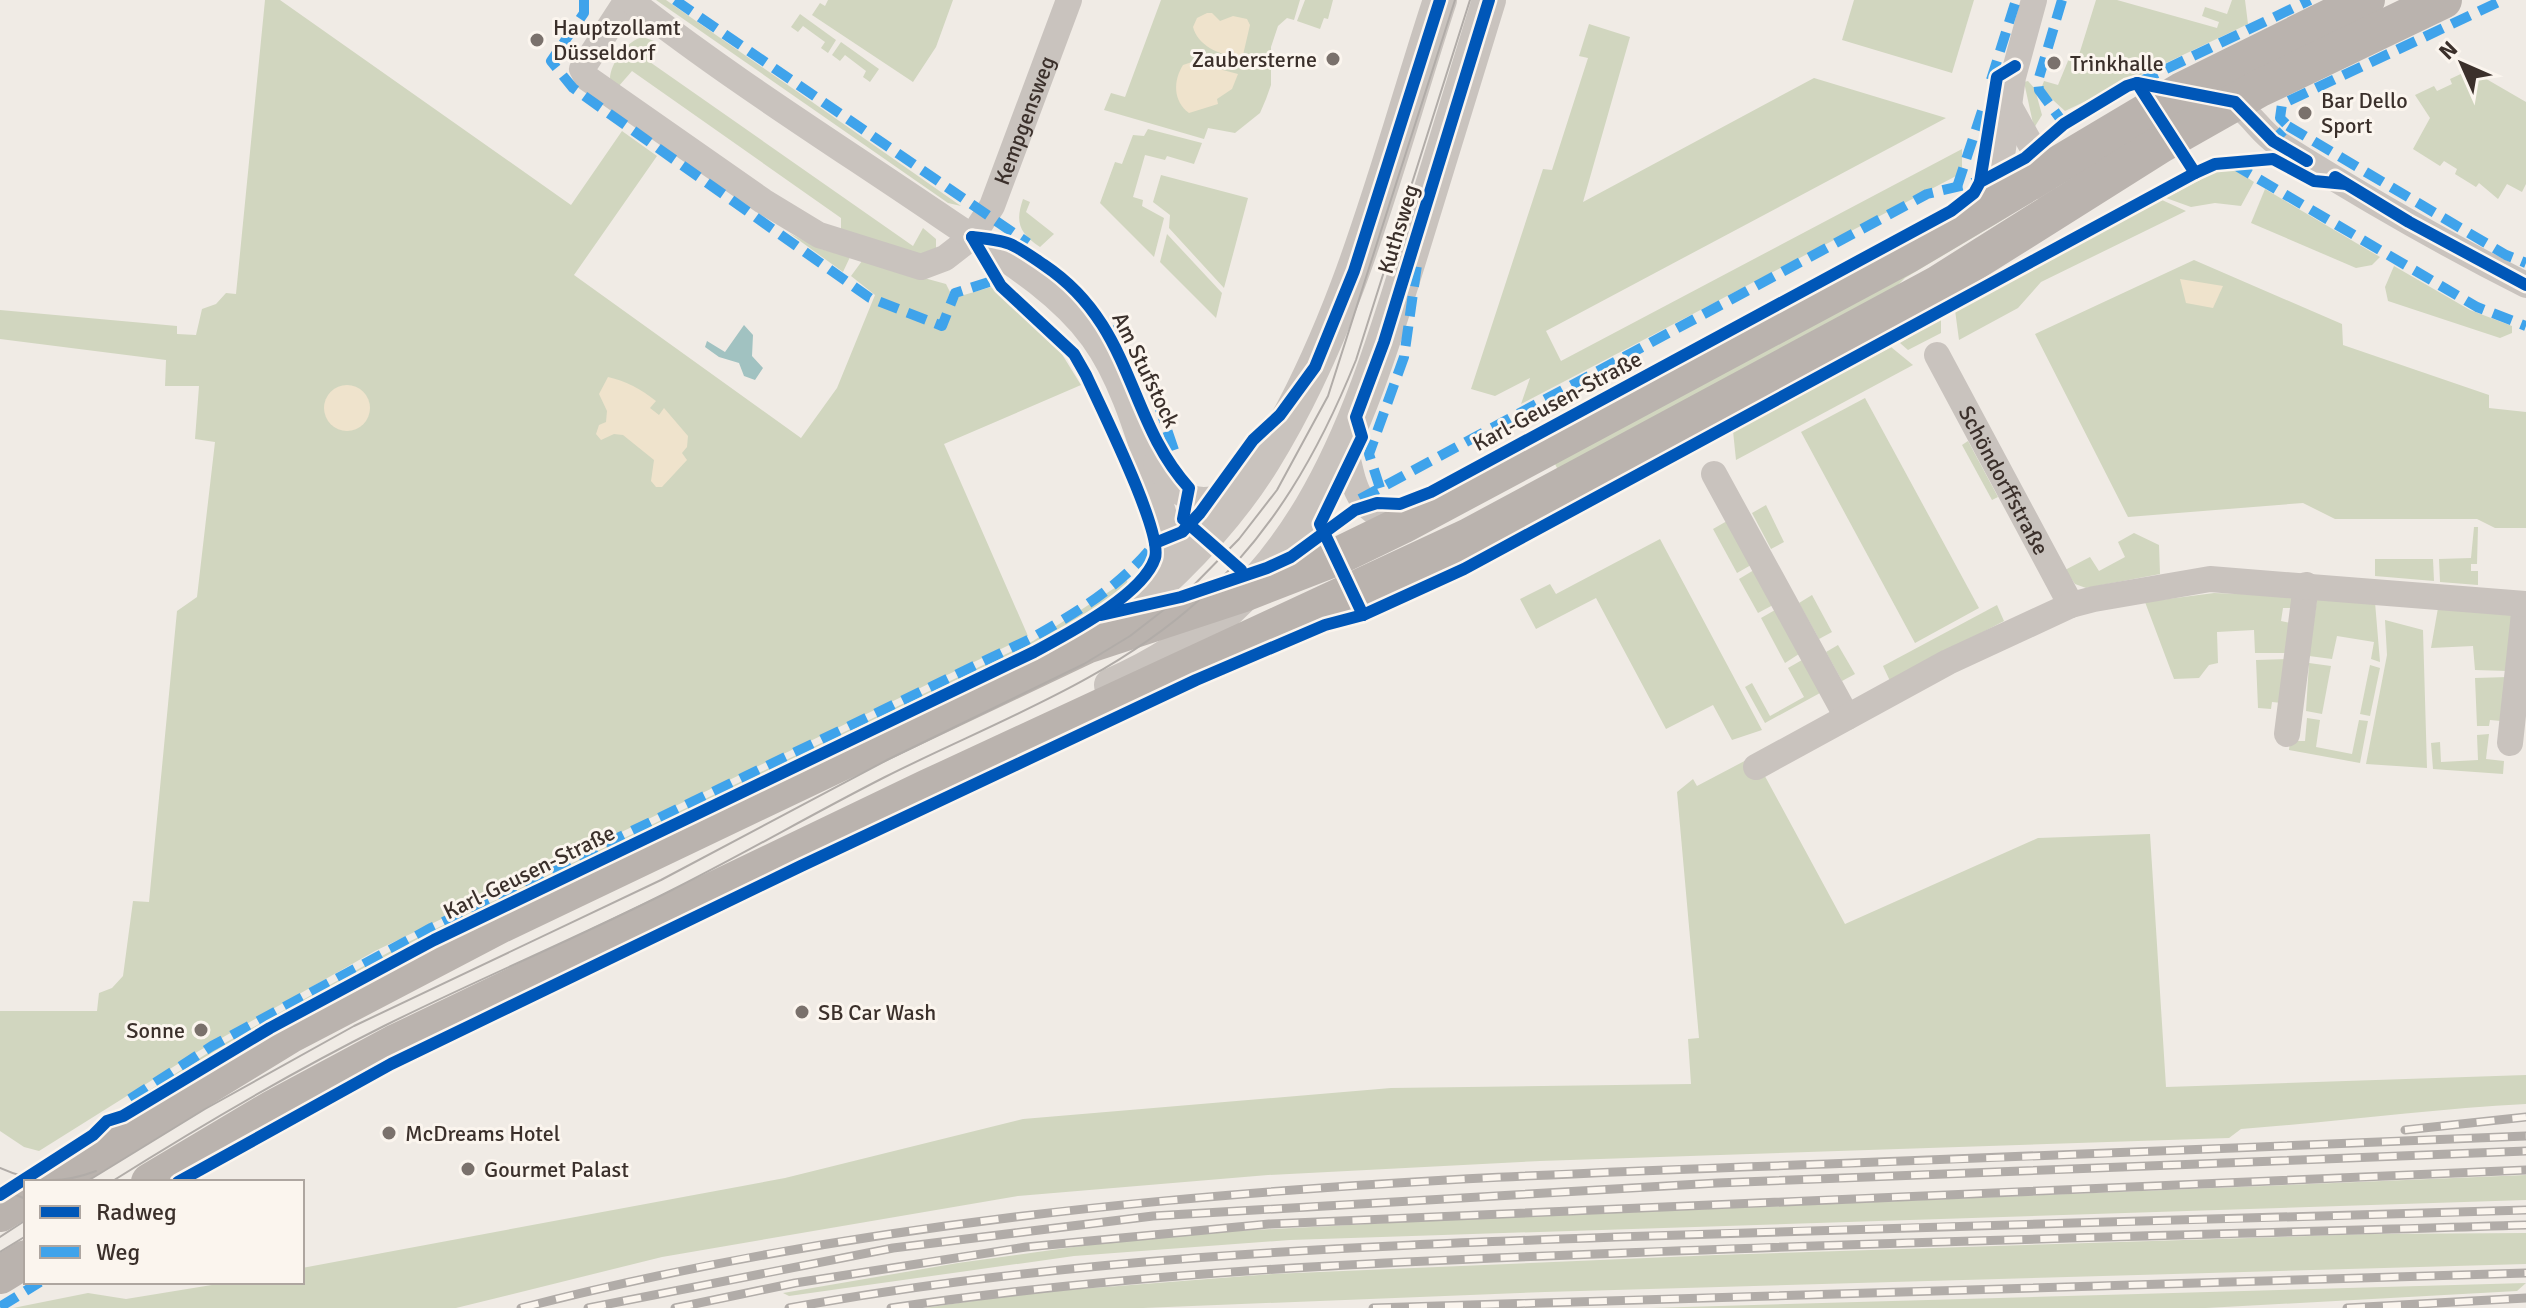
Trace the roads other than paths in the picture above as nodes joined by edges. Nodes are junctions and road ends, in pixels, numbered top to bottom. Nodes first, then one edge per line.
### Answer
1 (629, 0) edge
2 (1069, 0) edge
3 (1440, 0) edge
4 (1489, 0) edge
5 (2034, 0) edge
6 (2368, 0) edge
7 (2443, 0) edge
8 (2182, 91) junction
9 (2235, 102) junction
10 (2011, 109) junction
11 (2046, 172) junction
12 (1979, 213) junction
13 (972, 237) junction
14 (1354, 271) junction
15 (1937, 285) junction
16 (2526, 285) edge
17 (1384, 342) junction
18 (1937, 355) dead end
19 (1139, 436) junction
20 (1345, 447) junction
21 (1522, 461) junction
22 (1714, 474) dead end
23 (1242, 492) junction
24 (1542, 499) junction
25 (1402, 525) junction
26 (1161, 582) junction
27 (2306, 585) junction
28 (1241, 594) junction
29 (2526, 604) edge
30 (2071, 605) junction
31 (1086, 645) junction
32 (1847, 717) junction
33 (2287, 734) dead end
34 (2510, 743) dead end
35 (1756, 767) dead end
36 (813, 775) junction
37 (928, 788) junction
38 (659, 917) junction
39 (52, 1180) edge
40 (153, 1180) edge
41 (24, 1198) edge
42 (0, 1213) edge
43 (24, 1260) edge
44 (0, 1275) edge

1 - 13 street, Am Stufstock
1 - 13 street, Am Stufstock
2 - 13 street, Kempgensweg
3 - 14 street, Kuthsweg
4 - 17 street, Kuthsweg
5 - 10 street
6 - 8 main road, Karl-Geusen-Straße
6 - 9 street
7 - 9 main road, Karl-Geusen-Straße
8 - 9 street
8 - 11 main road, Karl-Geusen-Straße
9 - 15 main road, Karl-Geusen-Straße
9 - 16 street
10 - 11 street
10 - 12 street
11 - 12 main road, Karl-Geusen-Straße
11 - 15 street
12 - 21 main road, Karl-Geusen-Straße
13 - 19 street, Am Stufstock
14 - 17 street, Kuthsweg
14 - 23 street, Kuthsweg
15 - 24 main road, Karl-Geusen-Straße
17 - 20 street, Kuthsweg
18 - 30 street, Schöndorffstraße
19 - 23 street, Am Stufstock
19 - 26 street, Am Stufstock
20 - 25 street
20 - 28 street, Kuthsweg
21 - 24 main road
21 - 25 main road, Karl-Geusen-Straße
22 - 32 street
23 - 26 street, Kuthsweg
24 - 37 main road, Karl-Geusen-Straße
25 - 28 main road, Karl-Geusen-Straße
26 - 31 street, Karl-Geusen-Straße
27 - 29 street
27 - 30 street
27 - 33 street
28 - 31 main road, Karl-Geusen-Straße
28 - 37 street, Karl-Geusen-Straße
29 - 34 street
30 - 32 street
31 - 36 main road, Karl-Geusen-Straße
32 - 35 street
36 - 38 main road
36 - 39 main road, Karl-Geusen-Straße
37 - 38 main road, Karl-Geusen-Straße
38 - 40 main road, Karl-Geusen-Straße
41 - 42 main road
43 - 44 main road

